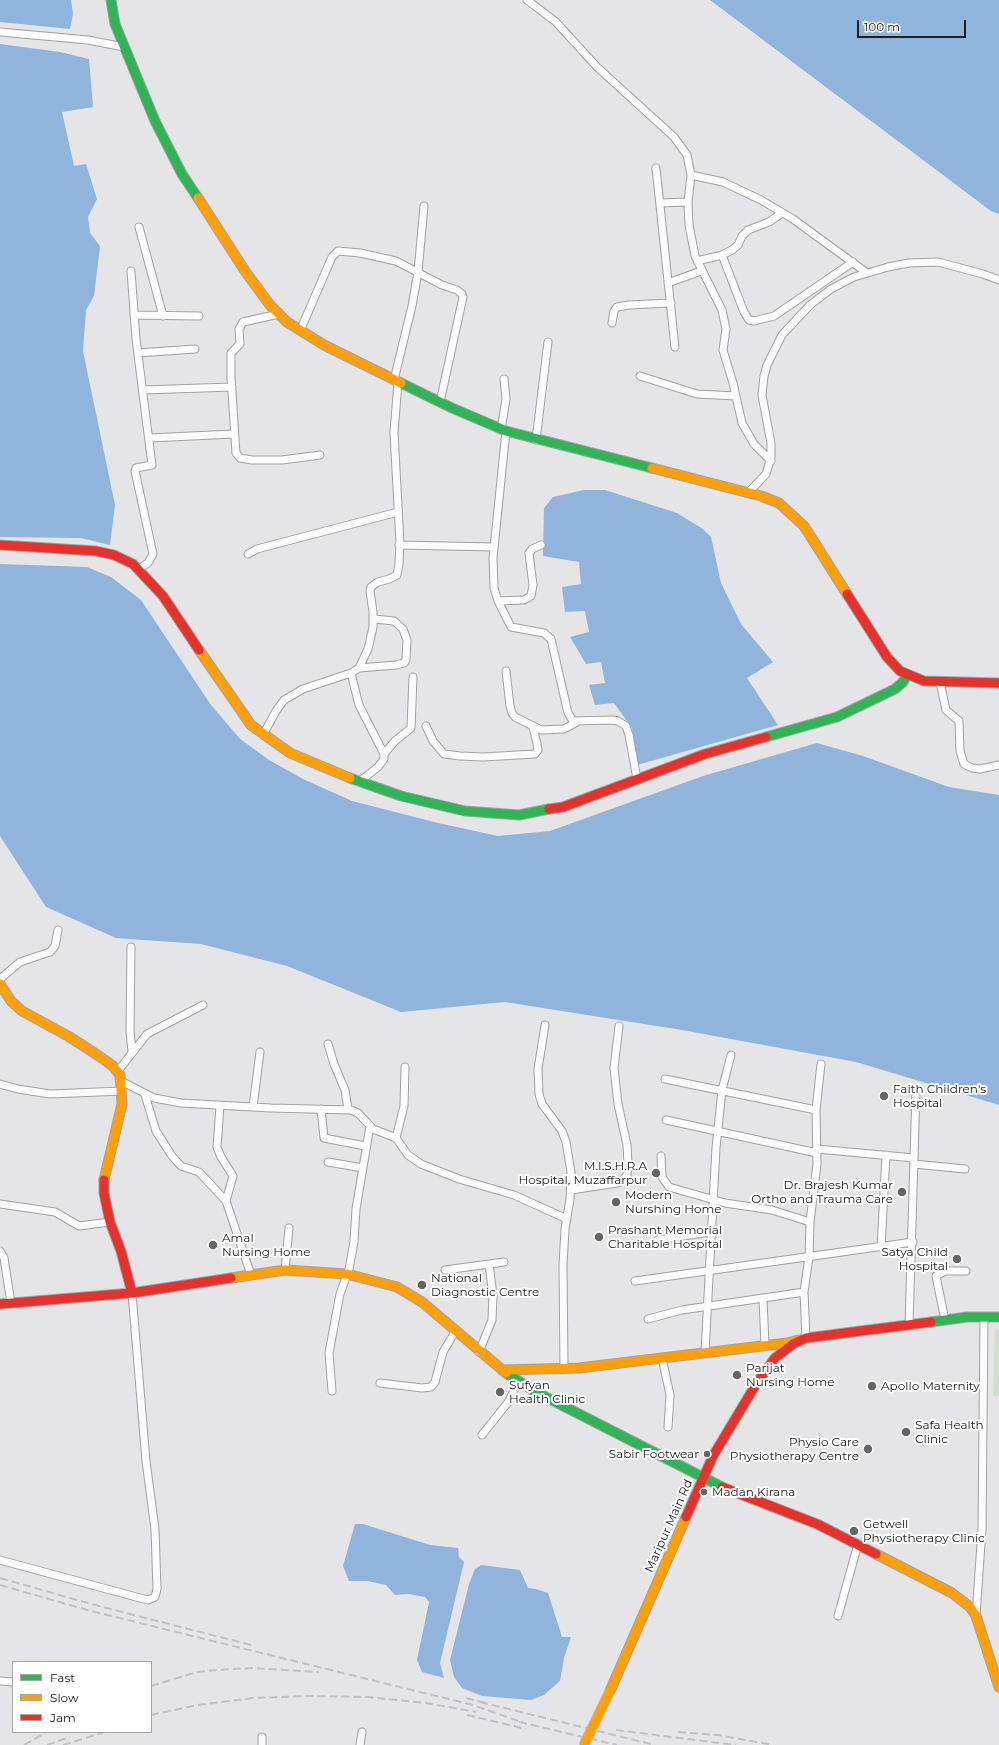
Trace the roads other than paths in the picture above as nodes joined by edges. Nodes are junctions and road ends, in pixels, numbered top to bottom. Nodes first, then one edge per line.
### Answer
1 (111, 0) edge
2 (527, 0) edge
3 (0, 32) edge
4 (124, 47) junction
5 (656, 168) dead end
6 (691, 175) junction
7 (688, 202) junction
8 (660, 204) junction
9 (424, 206) dead end
10 (782, 213) junction
11 (139, 227) dead end
12 (722, 256) junction
13 (697, 261) junction
14 (853, 262) junction
15 (131, 271) dead end
16 (701, 271) junction
17 (418, 272) junction
18 (867, 273) junction
19 (999, 280) edge
20 (668, 283) junction
21 (671, 303) junction
22 (279, 314) junction
23 (134, 315) junction
24 (163, 316) junction
25 (198, 316) dead end
26 (612, 323) dead end
27 (300, 331) junction
28 (548, 342) dead end
29 (676, 348) dead end
30 (195, 349) dead end
31 (138, 353) junction
32 (640, 376) dead end
33 (504, 379) dead end
34 (396, 381) junction
35 (232, 387) junction
36 (143, 390) junction
37 (736, 396) junction
38 (440, 402) junction
39 (503, 431) junction
40 (234, 434) junction
41 (149, 438) junction
42 (536, 440) junction
43 (320, 455) dead end
44 (771, 461) junction
45 (748, 493) junction
46 (398, 512) junction
47 (0, 545) edge
48 (400, 545) junction
49 (540, 545) dead end
50 (494, 547) junction
51 (248, 554) dead end
52 (138, 569) junction
53 (498, 601) junction
54 (374, 619) junction
55 (359, 668) junction
56 (506, 671) dead end
57 (351, 673) junction
58 (907, 675) junction
59 (412, 677) dead end
60 (940, 682) junction
61 (999, 683) edge
62 (577, 722) junction
63 (426, 726) dead end
64 (533, 727) junction
65 (263, 735) junction
66 (384, 754) junction
67 (999, 765) edge
68 (637, 779) junction
69 (359, 782) junction
70 (58, 930) dead end
71 (131, 947) dead end
72 (0, 979) edge
73 (0, 984) edge
74 (203, 1005) dead end
75 (545, 1025) dead end
76 (619, 1026) dead end
77 (328, 1044) dead end
78 (132, 1052) junction
79 (260, 1052) dead end
80 (731, 1054) dead end
81 (821, 1064) dead end
82 (405, 1066) dead end
83 (118, 1071) junction
84 (665, 1079) dead end
85 (121, 1081) junction
86 (0, 1084) edge
87 (122, 1090) junction
88 (722, 1090) junction
89 (916, 1091) dead end
90 (145, 1094) junction
91 (220, 1106) junction
92 (253, 1107) junction
93 (321, 1109) junction
94 (348, 1110) junction
95 (816, 1110) junction
96 (666, 1120) dead end
97 (370, 1126) junction
98 (719, 1132) junction
99 (396, 1138) junction
100 (366, 1146) junction
101 (817, 1151) junction
102 (886, 1155) junction
103 (661, 1156) dead end
104 (914, 1161) junction
105 (328, 1162) dead end
106 (363, 1168) junction
107 (965, 1169) dead end
108 (571, 1190) junction
109 (713, 1199) junction
110 (226, 1201) junction
111 (0, 1204) edge
112 (566, 1219) junction
113 (110, 1222) junction
114 (810, 1222) junction
115 (289, 1228) dead end
116 (710, 1232) junction
117 (658, 1240) dead end
118 (913, 1242) junction
119 (881, 1247) junction
120 (0, 1251) edge
121 (809, 1257) junction
122 (504, 1262) dead end
123 (489, 1264) junction
124 (285, 1270) junction
125 (445, 1270) dead end
126 (709, 1271) junction
127 (966, 1271) dead end
128 (347, 1274) junction
129 (251, 1275) junction
130 (634, 1281) dead end
131 (804, 1292) junction
132 (132, 1293) junction
133 (764, 1299) junction
134 (10, 1303) junction
135 (0, 1304) edge
136 (707, 1308) junction
137 (999, 1316) edge
138 (984, 1317) junction
139 (648, 1319) dead end
140 (945, 1320) junction
141 (909, 1325) junction
142 (455, 1332) junction
143 (806, 1338) junction
144 (765, 1345) junction
145 (479, 1352) junction
146 (705, 1352) junction
147 (662, 1358) junction
148 (564, 1369) junction
149 (502, 1370) junction
150 (518, 1382) junction
151 (380, 1383) dead end
152 (332, 1391) dead end
153 (668, 1427) dead end
154 (482, 1435) dead end
155 (703, 1478) junction
156 (858, 1544) junction
157 (0, 1560) edge
158 (838, 1616) dead end
159 (976, 1616) junction
160 (0, 1681) edge
161 (12, 1682) edge
162 (999, 1688) edge
163 (362, 1732) dead end
164 (360, 1745) edge
165 (584, 1745) edge

1 - 4 street
2 - 6 street
3 - 4 street
4 - 22 street
5 - 8 street
6 - 7 street
6 - 10 street
7 - 8 street
7 - 13 street
8 - 20 street
9 - 17 street
10 - 12 street
10 - 14 street
11 - 24 street
12 - 13 street
12 - 14 street
13 - 16 street
14 - 18 street
15 - 23 street
16 - 20 street
16 - 37 street
17 - 27 street
17 - 34 street
17 - 38 street
18 - 19 street
18 - 44 street
20 - 21 street
21 - 26 street
21 - 29 street
22 - 27 street
22 - 35 street
23 - 24 street
23 - 31 street
24 - 25 street
27 - 34 street
28 - 42 street
30 - 31 street
31 - 36 street
32 - 37 street
33 - 39 street
34 - 38 street
34 - 46 street
35 - 36 street
35 - 40 street
36 - 41 street
37 - 44 street
38 - 39 street
39 - 42 street
39 - 50 street
40 - 41 street
40 - 43 street
41 - 52 street
42 - 45 street
44 - 45 street
45 - 58 street
46 - 48 street
46 - 51 street
47 - 52 street
48 - 50 street
48 - 54 street
49 - 53 street
50 - 53 street
52 - 65 street
53 - 62 street
54 - 55 street
54 - 55 street
55 - 57 street
56 - 64 street
57 - 65 street
57 - 66 street
58 - 60 street
58 - 68 street
59 - 66 street
60 - 61 street
60 - 67 street
62 - 64 street
62 - 68 street
63 - 64 street
65 - 69 street
66 - 69 street
68 - 69 street
70 - 72 street
71 - 78 street
73 - 83 street
74 - 78 street
75 - 108 street
76 - 108 street
77 - 94 street
78 - 83 street
79 - 92 street
80 - 88 street
81 - 95 street
82 - 99 street
83 - 85 street
84 - 88 street
85 - 87 street
85 - 90 street
86 - 87 street
87 - 113 street
88 - 95 street
88 - 98 street
89 - 104 street
90 - 91 street
90 - 110 street
91 - 92 street
91 - 110 street
92 - 93 street
93 - 94 street
93 - 100 street
94 - 97 street
95 - 101 street
96 - 98 street
97 - 99 street
97 - 100 street
98 - 101 street
98 - 109 street
99 - 112 street
100 - 106 street
101 - 102 street
101 - 114 street
102 - 104 street
102 - 119 street
103 - 109 street
104 - 107 street
104 - 118 street
105 - 106 street
106 - 128 street
108 - 112 street
109 - 114 street
109 - 116 street
110 - 129 street
111 - 113 street
112 - 148 street
113 - 132 street
114 - 121 street
115 - 124 street
116 - 117 street
116 - 126 street
118 - 119 street
118 - 141 street
119 - 121 street
120 - 134 street
121 - 126 street
121 - 131 street
122 - 123 street
123 - 125 street
123 - 145 street
124 - 128 street
124 - 129 street
126 - 130 street
126 - 136 street
127 - 140 street
128 - 142 street
128 - 152 street
129 - 132 street
131 - 133 street
131 - 143 street
132 - 134 street
132 - 157 street
133 - 136 street
133 - 144 street
134 - 135 street
136 - 139 street
136 - 146 street
137 - 138 street
138 - 140 street
138 - 159 street
140 - 141 street
141 - 143 street
142 - 145 street
142 - 151 street
143 - 144 street
143 - 155 street, Maripur Main Rd
144 - 146 street
145 - 149 street
146 - 147 street
147 - 148 street
147 - 153 street
148 - 149 street
149 - 150 street
150 - 154 street
150 - 155 street
155 - 156 street
155 - 165 street, Maripur Main Rd, bridge
156 - 158 street
156 - 159 street
159 - 162 street
160 - 161 street
163 - 164 street

